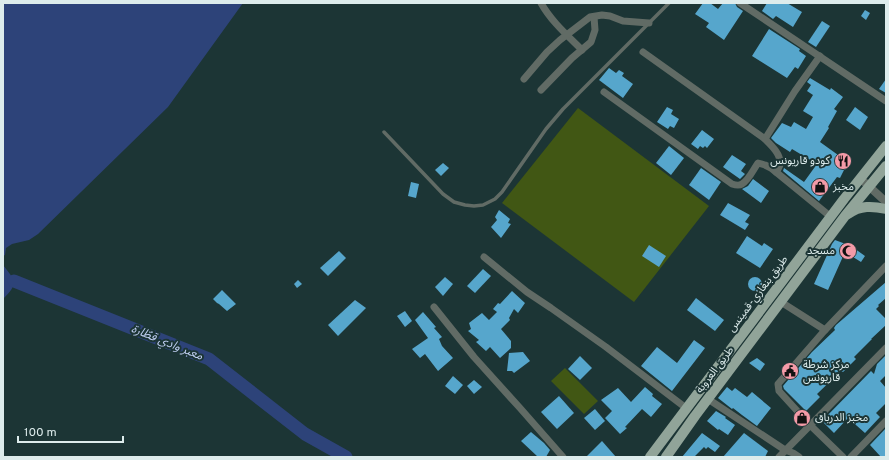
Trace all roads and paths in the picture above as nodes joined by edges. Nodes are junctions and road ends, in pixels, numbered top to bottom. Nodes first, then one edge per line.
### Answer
1 (540, 3) edge
2 (669, 3) edge
3 (740, 3) edge
4 (594, 16) junction
5 (649, 23) junction
6 (567, 35) junction
7 (582, 50) junction
8 (643, 52) dead end
9 (820, 56) junction
10 (524, 79) dead end
11 (541, 90) dead end
12 (604, 92) dead end
13 (886, 102) edge
14 (384, 132) dead end
15 (765, 139) junction
16 (886, 146) edge
17 (886, 166) edge
18 (776, 172) junction
19 (861, 179) junction
20 (869, 186) junction
21 (886, 202) edge
22 (886, 209) edge
23 (845, 216) junction
24 (831, 217) junction
25 (484, 257) dead end
26 (886, 266) edge
27 (781, 302) junction
28 (434, 307) dead end
29 (825, 330) junction
30 (886, 348) edge
31 (708, 399) junction
32 (686, 408) junction
33 (886, 421) edge
34 (810, 425) junction
35 (785, 450) junction
36 (563, 457) edge
37 (650, 457) edge
38 (666, 457) edge
39 (779, 457) edge
40 (799, 457) edge
41 (843, 457) edge
42 (851, 457) edge

1 - 6 street
2 - 5 lane
3 - 9 street
4 - 5 street
4 - 6 street
4 - 7 street
5 - 14 lane
6 - 7 street
6 - 10 street
7 - 11 street
8 - 15 street
9 - 13 street
9 - 15 street
12 - 18 street
15 - 18 street
16 - 19 main road, طريق بنغازي-قمينس
17 - 20 main road, طريق العروبة
18 - 24 street
19 - 20 street
19 - 24 main road, طريق بنغازي-قمينس
20 - 21 street
20 - 23 main road, طريق العروبة
22 - 23 main road
23 - 27 main road, طريق العروبة
24 - 32 main road, طريق بنغازي-قمينس
25 - 32 street
26 - 29 street
27 - 29 street
27 - 31 main road, طريق العروبة
28 - 36 street
29 - 34 street
30 - 34 street
31 - 35 street
31 - 38 main road, طريق العروبة
32 - 37 main road, طريق بنغازي-قمينس
33 - 42 street
34 - 35 street
34 - 41 street
35 - 39 street
35 - 40 street

